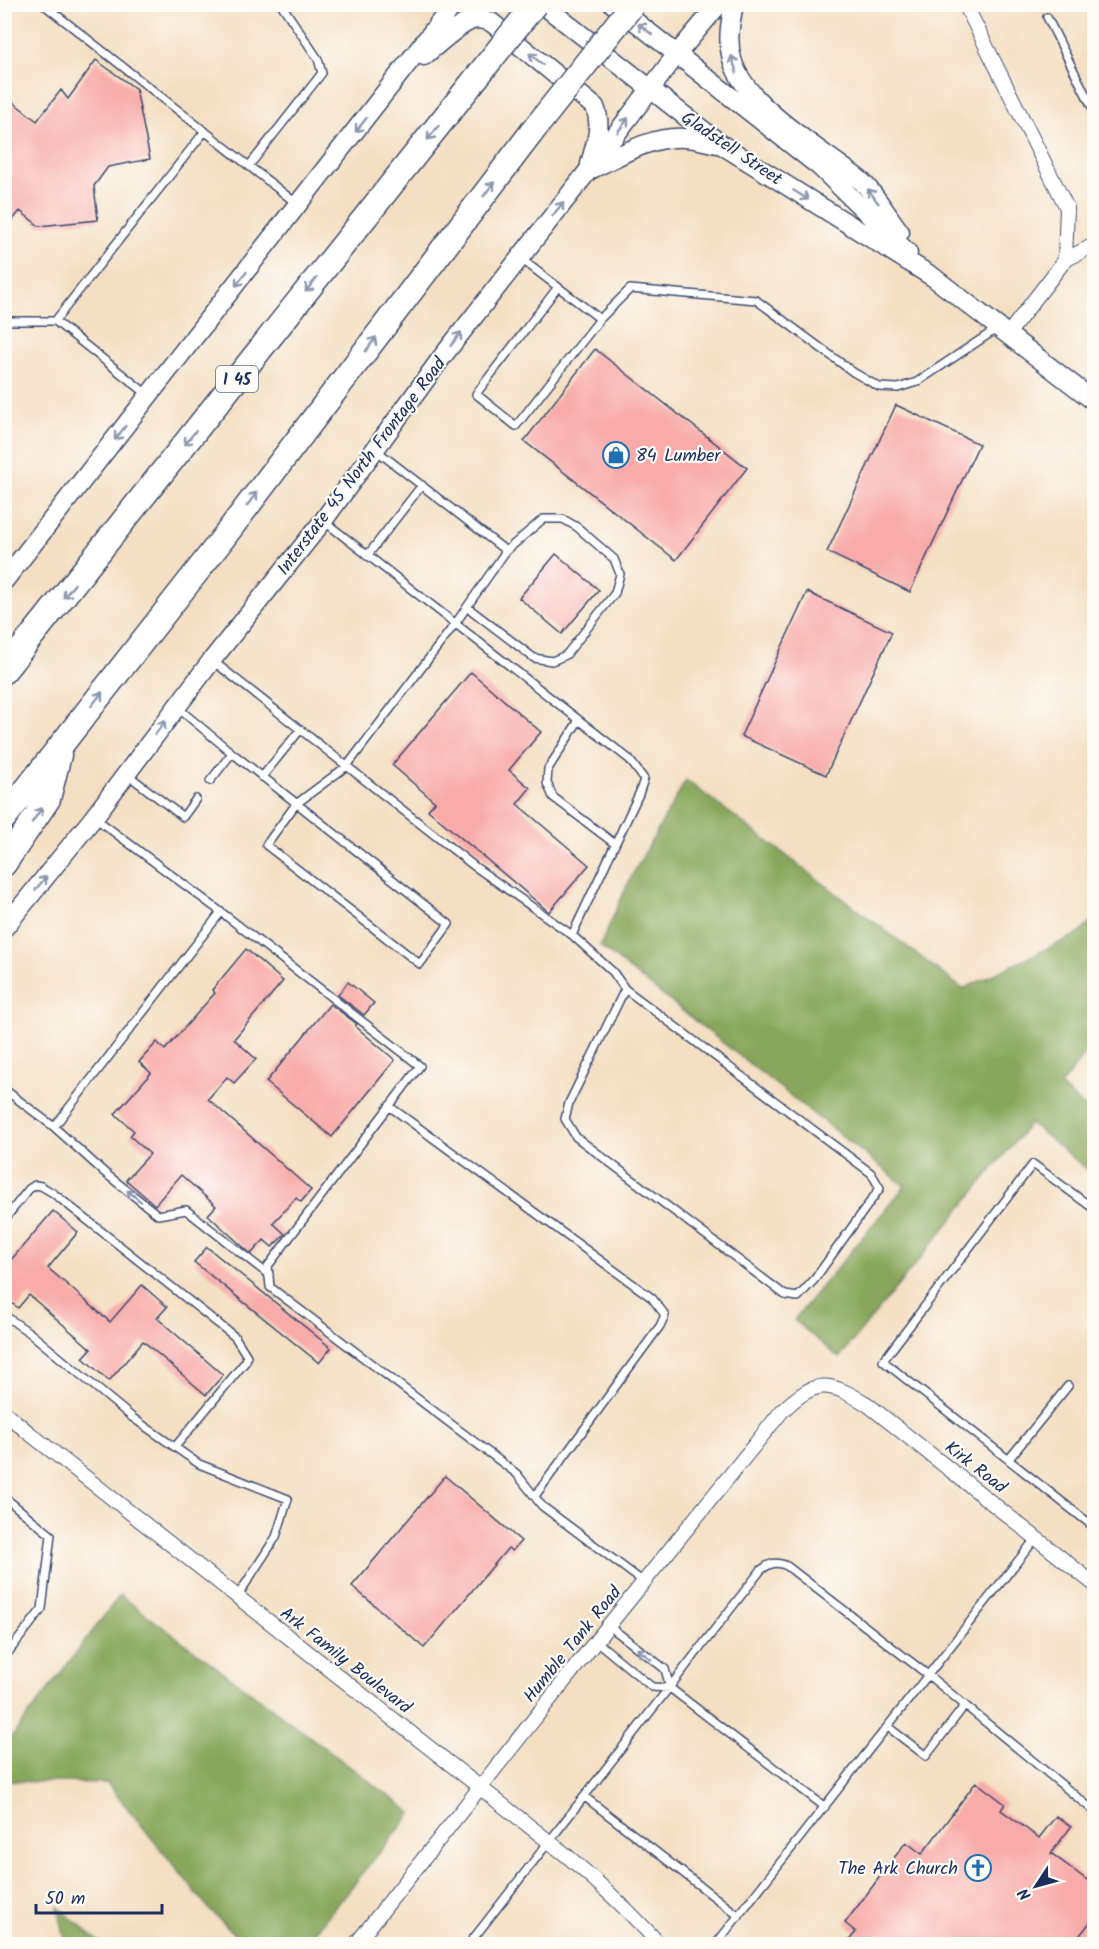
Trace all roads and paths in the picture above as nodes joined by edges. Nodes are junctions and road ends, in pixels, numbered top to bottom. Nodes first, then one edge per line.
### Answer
1 (43, 4) edge
2 (281, 4) edge
3 (442, 4) edge
4 (454, 4) edge
5 (534, 4) edge
6 (542, 4) edge
7 (613, 4) edge
8 (633, 4) edge
9 (719, 4) edge
10 (734, 4) edge
11 (965, 4) edge
12 (1047, 16) dead end
13 (436, 28) junction
14 (676, 54) junction
15 (396, 79) junction
16 (650, 90) junction
17 (1095, 111) edge
18 (205, 131) junction
19 (722, 145) junction
20 (249, 166) junction
21 (588, 171) junction
22 (299, 205) junction
23 (1095, 245) edge
24 (520, 258) junction
25 (1065, 260) junction
26 (933, 277) junction
27 (558, 287) junction
28 (600, 320) junction
29 (4, 321) edge
30 (55, 321) junction
31 (1003, 331) junction
32 (149, 396) junction
33 (1095, 401) edge
34 (376, 449) junction
35 (422, 485) junction
36 (323, 521) junction
37 (506, 551) junction
38 (368, 556) junction
39 (4, 581) edge
40 (467, 607) junction
41 (455, 624) junction
42 (212, 660) junction
43 (4, 671) edge
44 (176, 707) junction
45 (579, 720) junction
46 (300, 730) junction
47 (62, 746) junction
48 (232, 753) junction
49 (347, 766) junction
50 (126, 774) junction
51 (262, 777) junction
52 (210, 781) dead end
53 (196, 799) dead end
54 (296, 804) junction
55 (94, 817) junction
56 (4, 818) edge
57 (615, 844) junction
58 (4, 864) edge
59 (221, 912) junction
60 (4, 928) edge
61 (572, 935) junction
62 (625, 989) junction
63 (4, 1089) edge
64 (389, 1106) junction
65 (54, 1127) junction
66 (1095, 1209) edge
67 (4, 1220) edge
68 (269, 1275) junction
69 (4, 1315) edge
70 (830, 1386) joint
71 (1068, 1386) dead end
72 (4, 1412) edge
73 (175, 1447) junction
74 (1009, 1460) junction
75 (535, 1496) junction
76 (4, 1497) edge
77 (1095, 1527) edge
78 (1036, 1538) junction
79 (645, 1583) junction
80 (1095, 1584) edge
81 (237, 1597) junction
82 (609, 1626) junction
83 (596, 1641) junction
84 (4, 1658) edge
85 (928, 1675) junction
86 (670, 1688) junction
87 (965, 1705) junction
88 (888, 1727) junction
89 (481, 1788) junction
90 (585, 1797) junction
91 (825, 1807) junction
92 (1095, 1811) edge
93 (550, 1842) junction
94 (739, 1916) junction
95 (721, 1943) edge
96 (356, 1944) edge
97 (470, 1944) edge
98 (658, 1944) edge

1 - 18 lane
2 - 20 lane
3 - 13 main road
4 - 13 main road
5 -> 43 highway, I 45, bridge
6 - 16 main road, Gladstell Street
14 -> 7 main road, Gladstell Street
47 -> 8 highway, bridge
9 - 14 main road, Interstate 45 North Frontage Road
26 -> 10 main road
11 - 25 street
12 - 17 lane
13 - 15 main road
14 - 16 main road, Interstate 45 North Frontage Road
14 - 26 main road, Gladstell Street
21 -> 15 main road
15 -> 22 main road
16 - 19 main road, Gladstell Street
21 -> 16 main road, Interstate 45 North Frontage Road
18 - 20 lane
18 - 30 lane
19 - 21 main road
19 -> 26 main road, Gladstell Street
20 - 22 lane
24 -> 21 main road, Interstate 45 North Frontage Road
22 -> 32 main road
23 - 25 street
24 - 27 lane
34 -> 24 main road, Interstate 45 North Frontage Road
25 - 31 street
26 - 31 main road, Gladstell Street
27 - 28 lane
27 - 28 lane
28 - 31 lane
29 - 30 lane
30 - 32 lane
31 - 33 main road, Gladstell Street
32 -> 39 main road
34 - 35 lane
34 - 36 main road, Interstate 45 North Frontage Road
35 - 37 lane
35 - 38 lane
36 - 38 lane
36 - 42 main road, Interstate 45 North Frontage Road
37 - 40 lane
37 - 40 lane
38 - 41 lane
40 - 41 lane
41 - 45 lane
41 - 49 lane
42 - 44 main road, Interstate 45 North Frontage Road
42 - 46 lane
44 - 48 lane
50 -> 44 main road, Interstate 45 North Frontage Road
45 - 57 lane
45 - 57 lane
46 - 49 lane
46 - 51 lane
47 - 56 highway
58 -> 47 highway
48 - 51 lane
48 - 52 lane
49 - 54 lane
49 - 61 lane
50 - 53 lane
50 - 55 main road, Interstate 45 North Frontage Road
51 - 54 lane
54 - 54 lane
55 - 59 lane
60 -> 55 main road, Interstate 45 North Frontage Road
57 - 61 lane
59 - 64 lane
59 - 65 lane
61 - 62 lane
62 - 62 lane
63 - 65 lane
64 - 68 lane
64 - 75 lane
68 -> 65 lane
66 - 74 lane
67 - 73 lane
68 - 75 lane
69 - 73 lane
70 - 78 street, Kirk Road
70 - 79 street, Humble Tank Road
71 - 74 lane
72 - 81 street, Ark Family Boulevard
73 - 81 lane
74 - 77 lane
75 - 79 lane
76 - 84 lane
78 - 80 street, Kirk Road
78 - 85 lane
79 - 82 street, Humble Tank Road
81 - 89 street, Ark Family Boulevard
82 - 83 street, Humble Tank Road
86 -> 82 lane
83 - 86 lane
83 - 89 street, Humble Tank Road
85 - 86 lane
85 - 87 lane
85 - 88 lane
86 - 90 lane
86 - 91 lane
87 - 88 lane
87 - 92 lane
88 - 91 lane
89 - 93 street, Ark Family Boulevard
89 - 96 street, Humble Tank Road
90 - 93 lane
90 - 94 lane
91 - 94 lane
93 - 97 lane
93 - 98 street, Ark Family Boulevard
94 - 95 lane

